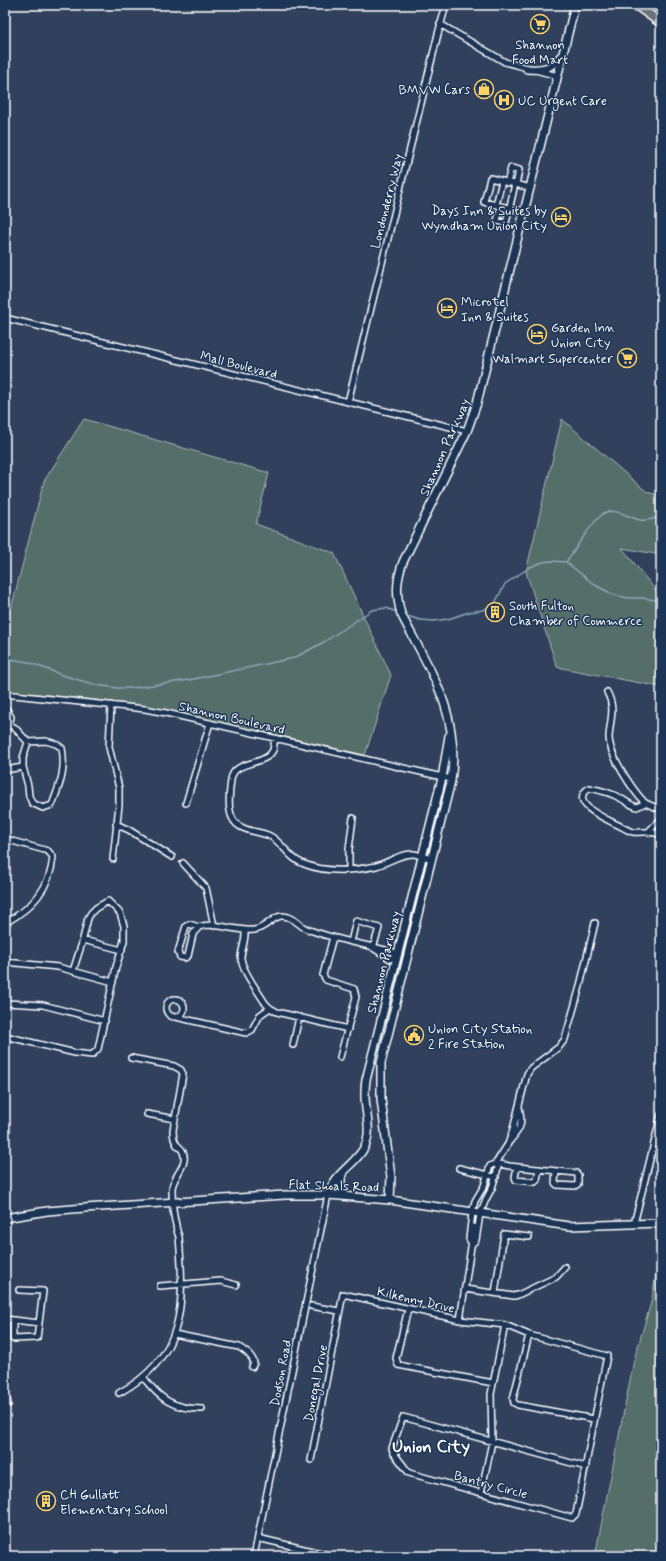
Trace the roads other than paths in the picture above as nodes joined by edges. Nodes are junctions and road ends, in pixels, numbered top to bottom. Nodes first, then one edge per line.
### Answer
1 (446, 5) edge
2 (636, 5) edge
3 (575, 6) edge
4 (440, 24) junction
5 (661, 24) edge
6 (564, 53) junction
7 (527, 69) junction
8 (558, 76) junction
9 (505, 182) junction
10 (515, 184) junction
11 (531, 188) junction
12 (498, 206) junction
13 (509, 208) junction
14 (525, 212) junction
15 (5, 318) edge
16 (348, 402) junction
17 (467, 431) junction
18 (607, 692) dead end
19 (5, 694) edge
20 (111, 706) junction
21 (5, 710) edge
22 (210, 723) junction
23 (451, 724) junction
24 (7, 725) edge
25 (275, 738) junction
26 (28, 742) junction
27 (23, 767) junction
28 (5, 770) edge
29 (442, 778) junction
30 (451, 779) junction
31 (186, 803) dead end
32 (645, 803) junction
33 (661, 810) edge
34 (353, 818) dead end
35 (661, 819) edge
36 (116, 824) junction
37 (648, 831) junction
38 (661, 835) edge
39 (5, 840) edge
40 (422, 856) junction
41 (172, 857) dead end
42 (113, 859) dead end
43 (431, 859) junction
44 (183, 863) dead end
45 (349, 870) junction
46 (5, 923) edge
47 (595, 923) dead end
48 (214, 926) junction
49 (199, 927) junction
50 (245, 930) junction
51 (333, 937) junction
52 (83, 940) junction
53 (351, 942) junction
54 (122, 950) junction
55 (5, 962) edge
56 (73, 971) junction
57 (113, 982) junction
58 (5, 1003) edge
59 (270, 1008) junction
60 (176, 1017) dead end
61 (299, 1017) junction
62 (105, 1021) junction
63 (348, 1029) junction
64 (5, 1036) edge
65 (293, 1045) dead end
66 (340, 1057) dead end
67 (130, 1058) dead end
68 (147, 1114) dead end
69 (661, 1115) edge
70 (175, 1119) junction
71 (496, 1163) junction
72 (517, 1167) junction
73 (459, 1168) dead end
74 (539, 1169) junction
75 (344, 1170) junction
76 (556, 1171) junction
77 (487, 1175) junction
78 (496, 1177) junction
79 (328, 1195) junction
80 (344, 1196) junction
81 (390, 1200) junction
82 (173, 1202) junction
83 (472, 1213) junction
84 (480, 1214) junction
85 (5, 1218) edge
86 (661, 1223) edge
87 (634, 1224) junction
88 (474, 1227) junction
89 (529, 1237) dead end
90 (565, 1267) dead end
91 (181, 1284) junction
92 (236, 1285) dead end
93 (160, 1286) dead end
94 (465, 1289) junction
95 (19, 1290) dead end
96 (496, 1293) junction
97 (311, 1306) dead end
98 (408, 1308) junction
99 (339, 1311) junction
100 (5, 1319) edge
101 (13, 1320) junction
102 (460, 1320) junction
103 (40, 1323) junction
104 (504, 1325) junction
105 (174, 1334) junction
106 (529, 1335) junction
107 (252, 1367) dead end
108 (143, 1377) junction
109 (493, 1383) junction
110 (5, 1392) edge
111 (119, 1393) dead end
112 (8, 1404) dead end
113 (202, 1409) dead end
114 (594, 1419) junction
115 (492, 1442) junction
116 (311, 1460) dead end
117 (586, 1467) junction
118 (481, 1493) junction
119 (258, 1538) junction
120 (254, 1556) edge
121 (334, 1556) edge

1 - 4 street, Londonderry Way
2 - 5 main road
3 - 6 street, Shannon Parkway
4 - 7 street
4 - 16 street, Londonderry Way
6 - 7 street
6 - 8 street, Shannon Parkway
7 - 8 street
8 - 11 street, Shannon Parkway
9 - 10 street
9 - 10 street
9 - 12 street
9 - 12 street
10 - 11 street
10 - 13 street
11 - 14 street, Shannon Parkway
12 - 13 street
12 - 13 street
13 - 14 street
14 - 17 street, Shannon Parkway
15 - 16 street, Mall Boulevard
16 - 17 street, Mall Boulevard
17 - 23 street, Shannon Parkway
18 - 32 street
19 - 20 street, Shannon Boulevard
20 - 22 street, Shannon Boulevard
20 - 36 street
21 - 24 street
22 - 25 street, Shannon Boulevard
22 - 31 street
23 - 29 street, Shannon Parkway
23 - 30 street, Shannon Parkway
24 - 26 street
25 - 29 street, Shannon Boulevard
25 - 45 street
26 - 27 street
26 - 27 street
27 - 28 street
29 - 30 street, Shannon Boulevard
29 - 40 street, Shannon Parkway
30 - 43 street, Shannon Parkway
32 - 33 street
32 - 37 street
34 - 45 street
35 - 37 street
36 - 41 street
36 - 42 street
37 - 38 street
39 - 46 street
40 - 43 street
40 - 45 street
40 - 75 street, Shannon Parkway
43 - 81 street, Shannon Parkway
44 - 48 street
47 - 71 street
48 - 49 street
48 - 50 street
49 - 49 street
50 - 51 street
50 - 59 street
51 - 53 street
51 - 63 street
52 - 54 street
52 - 54 street
52 - 56 street
53 - 53 street
54 - 57 street
55 - 56 street
56 - 57 street
57 - 62 street
58 - 62 street
59 - 60 street
59 - 61 street
61 - 63 street
61 - 65 street
62 - 64 street
63 - 66 street
67 - 70 street
68 - 70 street
69 - 87 street
70 - 82 street
71 - 72 street
71 - 77 street
71 - 78 street
72 - 74 street
72 - 74 street
73 - 77 street
74 - 76 street
75 - 79 street, Shannon Parkway
75 - 80 street
76 - 76 street
77 - 78 street
77 - 83 street
78 - 84 street
79 - 80 street, Flat Shoals Road
79 - 82 street, Flat Shoals Road
79 - 119 street, Dodson Road
80 - 81 street, Flat Shoals Road
81 - 83 street, Flat Shoals Road
82 - 85 street, Flat Shoals Road
82 - 91 street
83 - 84 street, Flat Shoals Road
83 - 88 street
84 - 87 street, Flat Shoals Road
84 - 88 street
86 - 87 street, Flat Shoals Road
88 - 94 street
89 - 96 street
90 - 96 street
91 - 92 street
91 - 93 street
91 - 105 street
94 - 96 street
94 - 102 street
95 - 103 street
97 - 99 street
98 - 99 street, Kilkenny Drive
98 - 102 street, Kilkenny Drive
98 - 109 street
99 - 116 street, Donegal Drive
100 - 101 street
101 - 103 street
101 - 103 street
102 - 104 street, Kilkenny Drive
104 - 106 street, Kilkenny Drive
104 - 109 street
105 - 107 street
105 - 108 street
106 - 114 street, Kilkenny Drive
106 - 114 street
108 - 111 street
108 - 113 street
109 - 115 street
110 - 112 street
114 - 117 street
115 - 117 street, Bantry Circle
115 - 118 street
115 - 118 street, Bantry Circle
117 - 118 street, Bantry Circle
119 - 120 street, Dodson Road
119 - 121 street

